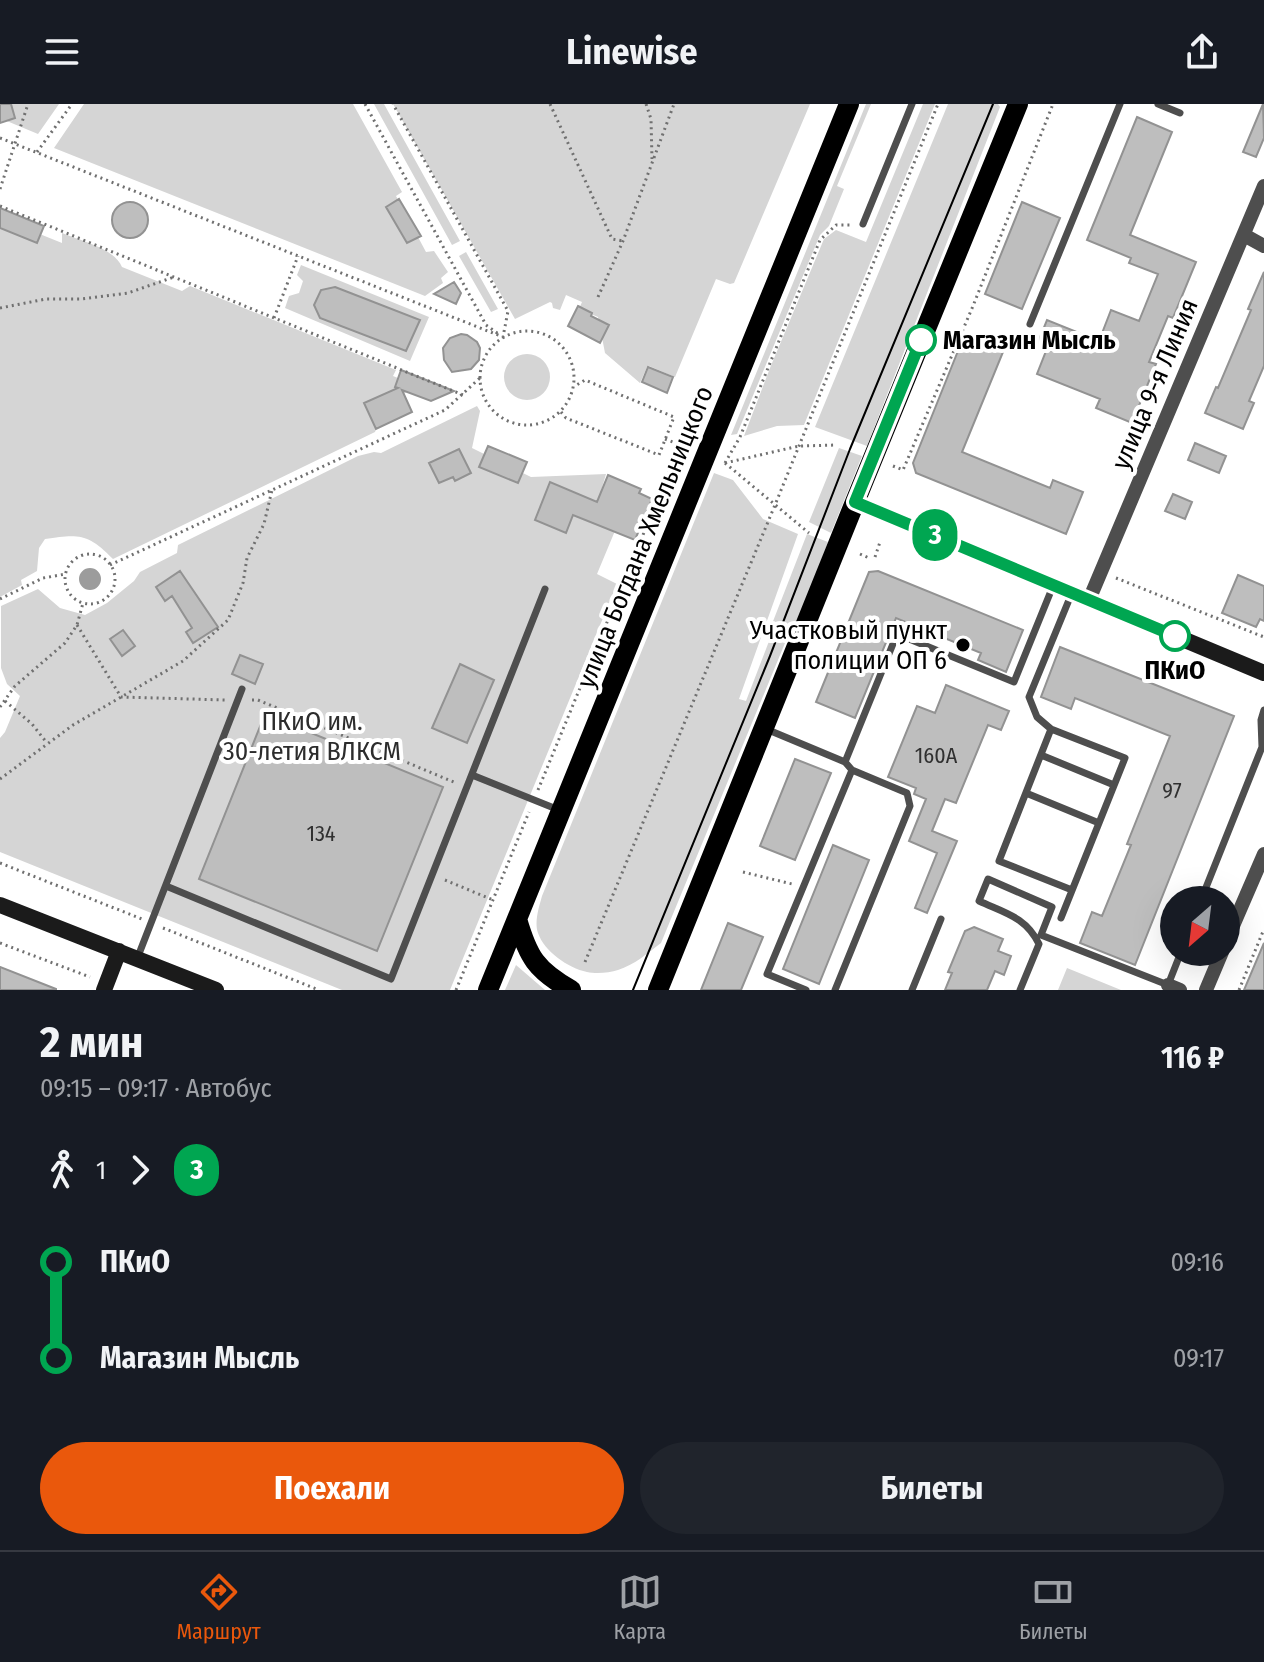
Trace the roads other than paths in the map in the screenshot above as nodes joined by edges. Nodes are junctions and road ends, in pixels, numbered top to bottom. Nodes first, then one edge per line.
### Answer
1 (849, 104) edge
2 (912, 104) edge
3 (1007, 104) edge
4 (1018, 104) edge
5 (1120, 104) edge
6 (1158, 104) edge
7 (1180, 113) dead end
8 (1006, 134) junction
9 (1264, 186) edge
10 (863, 224) road end
11 (1244, 235) junction
12 (1264, 246) edge
13 (1030, 324) dead end
14 (855, 502) junction
15 (1053, 586) junction
16 (545, 589) dead end
17 (1072, 593) junction
18 (1089, 600) junction
19 (1264, 673) edge
20 (242, 689) dead end
21 (1264, 710) edge
22 (764, 728) junction
23 (1051, 729) junction
24 (1041, 755) junction
25 (845, 762) junction
26 (852, 770) junction
27 (472, 775) junction
28 (1114, 785) junction
29 (1026, 793) junction
30 (561, 811) junction
31 (1099, 823) junction
32 (1264, 854) edge
33 (166, 886) junction
34 (1207, 886) edge
35 (1072, 890) junction
36 (0, 905) edge
37 (1240, 910) edge
38 (1061, 918) dead end
39 (517, 919) junction
40 (941, 919) dead end
41 (1041, 935) junction
42 (1039, 944) junction
43 (119, 951) junction
44 (137, 959) junction
45 (1175, 966) edge
46 (1216, 966) edge
47 (779, 979) junction
48 (106, 987) edge
49 (655, 987) edge
50 (1166, 987) edge
51 (216, 990) edge
52 (488, 990) edge
53 (571, 990) edge
54 (774, 990) edge
55 (806, 990) edge
56 (835, 990) edge
57 (912, 990) edge
58 (1020, 990) edge
59 (1206, 990) edge

1 - 30 main road, улица Богдана Хмельницкого
2 - 10 lane
3 - 8 main road
4 - 8 main road
5 - 13 lane
6 - 7 lane
8 - 14 main road
9 - 11 street, улица 9-я Линия
11 - 12 street
11 - 18 street, улица 9-я Линия
14 - 15 main road
14 - 22 main road
15 - 17 main road
15 - 25 lane
16 - 27 lane
17 - 18 main road
17 - 23 lane
18 - 19 main road
20 - 33 lane
21 - 34 lane
22 - 25 lane
22 - 49 main road
23 - 24 lane
23 - 28 lane
24 - 28 lane
24 - 29 lane
25 - 26 lane
26 - 47 lane
26 - 56 lane
27 - 30 lane
27 - 33 lane
28 - 31 lane
29 - 31 lane
29 - 35 lane
30 - 39 main road, улица Богдана Хмельницкого
31 - 35 lane
32 - 37 street
33 - 44 lane
35 - 38 lane
36 - 43 main road
39 - 52 main road, улица Богдана Хмельницкого
39 - 53 main road
40 - 57 lane
41 - 42 lane
41 - 42 lane
41 - 50 lane
42 - 58 lane
43 - 44 main road
43 - 48 main road
44 - 51 main road
45 - 50 lane
46 - 59 street
47 - 54 lane
47 - 55 lane

